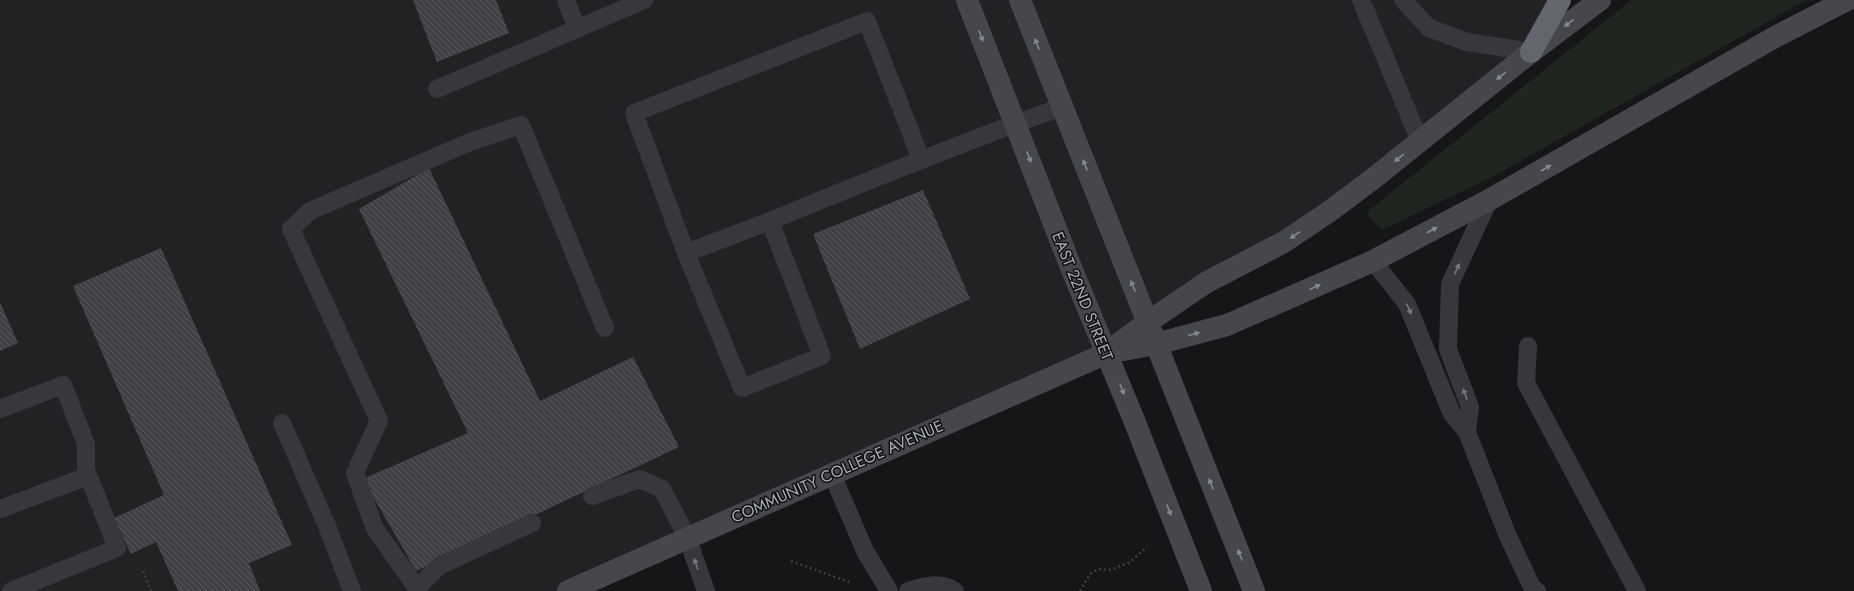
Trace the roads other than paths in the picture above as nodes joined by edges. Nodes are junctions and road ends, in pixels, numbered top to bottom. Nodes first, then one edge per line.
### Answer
1 (566, 0) edge
2 (644, 0) edge
3 (967, 0) edge
4 (1020, 0) edge
5 (1362, 0) edge
6 (1403, 0) edge
7 (1560, 0) edge
8 (1600, 0) edge
9 (1847, 0) edge
10 (577, 28) junction
11 (1531, 52) junction
12 (437, 89) dead end
13 (1062, 107) junction
14 (1015, 124) junction
15 (1420, 141) junction
16 (921, 159) junction
17 (1489, 200) junction
18 (770, 222) junction
19 (686, 253) junction
20 (1373, 261) junction
21 (1148, 322) junction
22 (605, 328) dead end
23 (1156, 344) junction
24 (1528, 346) dead end
25 (1107, 353) junction
26 (0, 409) edge
27 (282, 424) dead end
28 (1467, 432) junction
29 (832, 474) junction
30 (88, 476) junction
31 (592, 496) dead end
32 (0, 509) edge
33 (532, 523) dead end
34 (687, 537) junction
35 (417, 590) edge
36 (1532, 590) edge
37 (11, 591) edge
38 (352, 591) edge
39 (568, 591) edge
40 (706, 591) edge
41 (889, 591) edge
42 (908, 591) edge
43 (955, 591) edge
44 (1201, 591) edge
45 (1254, 591) edge
46 (1637, 591) edge

1 - 10 lane
2 - 10 lane
3 -> 14 street, EAST 22ND STREET
13 -> 4 street
5 - 15 lane
6 - 11 lane
7 - 11 highway
8 -> 11 street
17 -> 9 street
10 - 12 lane
11 -> 15 street
13 - 14 lane
21 -> 13 street
14 - 16 lane
14 -> 25 street, EAST 22ND STREET
15 -> 21 street
16 - 18 lane
16 - 19 lane
20 -> 17 street
28 -> 17 lane
18 - 19 lane
18 - 19 lane
23 -> 20 street
20 -> 28 lane
21 - 23 street
21 - 25 street
22 - 35 lane
23 - 25 street
45 -> 23 street
24 - 46 lane
25 - 29 street, COMMUNITY COLLEGE AVENUE
25 -> 44 street, EAST 22ND STREET
26 - 30 lane
27 - 38 lane
28 - 36 lane
29 - 34 street, COMMUNITY COLLEGE AVENUE
29 - 41 lane
30 - 32 lane
30 - 37 lane
31 - 34 lane
33 - 35 lane
34 - 39 street, COMMUNITY COLLEGE AVENUE
40 -> 34 lane
42 - 43 lane

